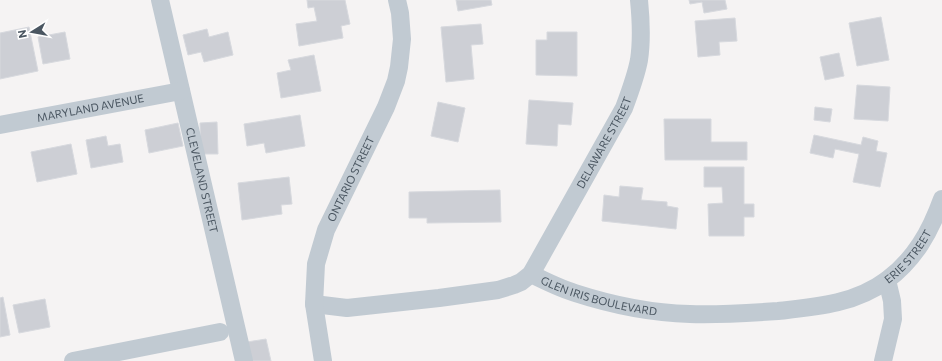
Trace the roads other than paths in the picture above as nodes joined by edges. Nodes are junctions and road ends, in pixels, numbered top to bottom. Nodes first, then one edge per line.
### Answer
1 (160, 0) edge
2 (397, 0) edge
3 (639, 0) edge
4 (181, 91) junction
5 (0, 125) edge
6 (942, 199) edge
7 (530, 274) junction
8 (886, 280) junction
9 (314, 304) junction
10 (220, 332) dead end
11 (73, 361) edge
12 (244, 361) edge
13 (322, 361) edge
14 (883, 361) edge

1 - 4 street, CLEVELAND STREET
2 - 9 street, ONTARIO STREET
3 - 7 street, DELAWARE STREET
4 - 5 street, MARYLAND AVENUE
4 - 12 street, CLEVELAND STREET
6 - 8 street, ERIE STREET
7 - 8 street, GLEN IRIS BOULEVARD
7 - 9 street, GLEN IRIS BOULEVARD
8 - 14 street, ERIE STREET
9 - 13 street, ONTARIO STREET
10 - 11 street

